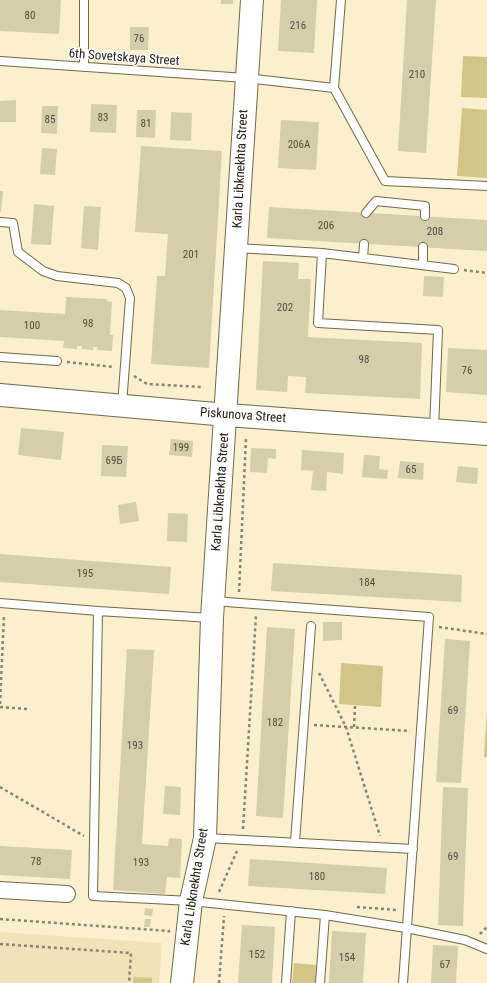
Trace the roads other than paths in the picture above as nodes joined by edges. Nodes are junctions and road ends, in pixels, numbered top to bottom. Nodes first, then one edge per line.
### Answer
1 (84, 0) edge
2 (252, 0) edge
3 (341, 0) edge
4 (0, 61) edge
5 (84, 67) junction
6 (246, 78) junction
7 (334, 88) junction
8 (487, 186) edge
9 (366, 213) dead end
10 (425, 216) dead end
11 (0, 222) edge
12 (364, 244) dead end
13 (423, 247) dead end
14 (236, 248) junction
15 (322, 253) junction
16 (363, 258) junction
17 (422, 265) junction
18 (454, 269) road end
19 (0, 357) edge
20 (57, 361) dead end
21 (0, 395) edge
22 (122, 406) junction
23 (226, 415) junction
24 (434, 430) junction
25 (487, 434) edge
26 (2, 603) edge
27 (213, 609) junction
28 (98, 611) junction
29 (311, 626) dead end
30 (205, 838) junction
31 (295, 842) junction
32 (413, 848) junction
33 (0, 890) edge
34 (67, 894) dead end
35 (191, 901) junction
36 (291, 911) junction
37 (325, 915) junction
38 (406, 928) junction
39 (487, 949) edge
40 (182, 983) edge
41 (286, 983) edge
42 (320, 983) edge
43 (403, 983) edge

1 - 5 lane
2 - 6 street, Karla Libknekhta Street
3 - 7 lane
4 - 5 lane, 6th Sovetskaya Street
5 - 6 lane, 6th Sovetskaya Street
6 - 7 lane, 6th Sovetskaya Street
6 - 14 street, Karla Libknekhta Street
7 - 8 lane
9 - 10 lane
11 - 22 lane
12 - 16 lane
13 - 17 lane
14 - 15 lane
14 - 23 street, Karla Libknekhta Street
15 - 16 lane
15 - 24 lane
16 - 17 lane
17 - 18 lane
19 - 20 lane
21 - 22 street, Piskunova Street
22 - 23 street, Piskunova Street
23 - 24 street, Piskunova Street
23 - 27 street, Karla Libknekhta Street
24 - 25 street, Piskunova Street
26 - 28 lane
27 - 28 lane
27 - 30 street, Karla Libknekhta Street
27 - 32 lane
28 - 35 lane
29 - 31 lane
30 - 31 lane
30 - 35 street, Karla Libknekhta Street
31 - 32 lane
32 - 38 lane
33 - 34 street
35 - 36 lane
35 - 40 street, Karla Libknekhta Street
36 - 37 lane
36 - 41 lane
37 - 38 lane
37 - 42 lane
38 - 39 lane
38 - 43 lane

